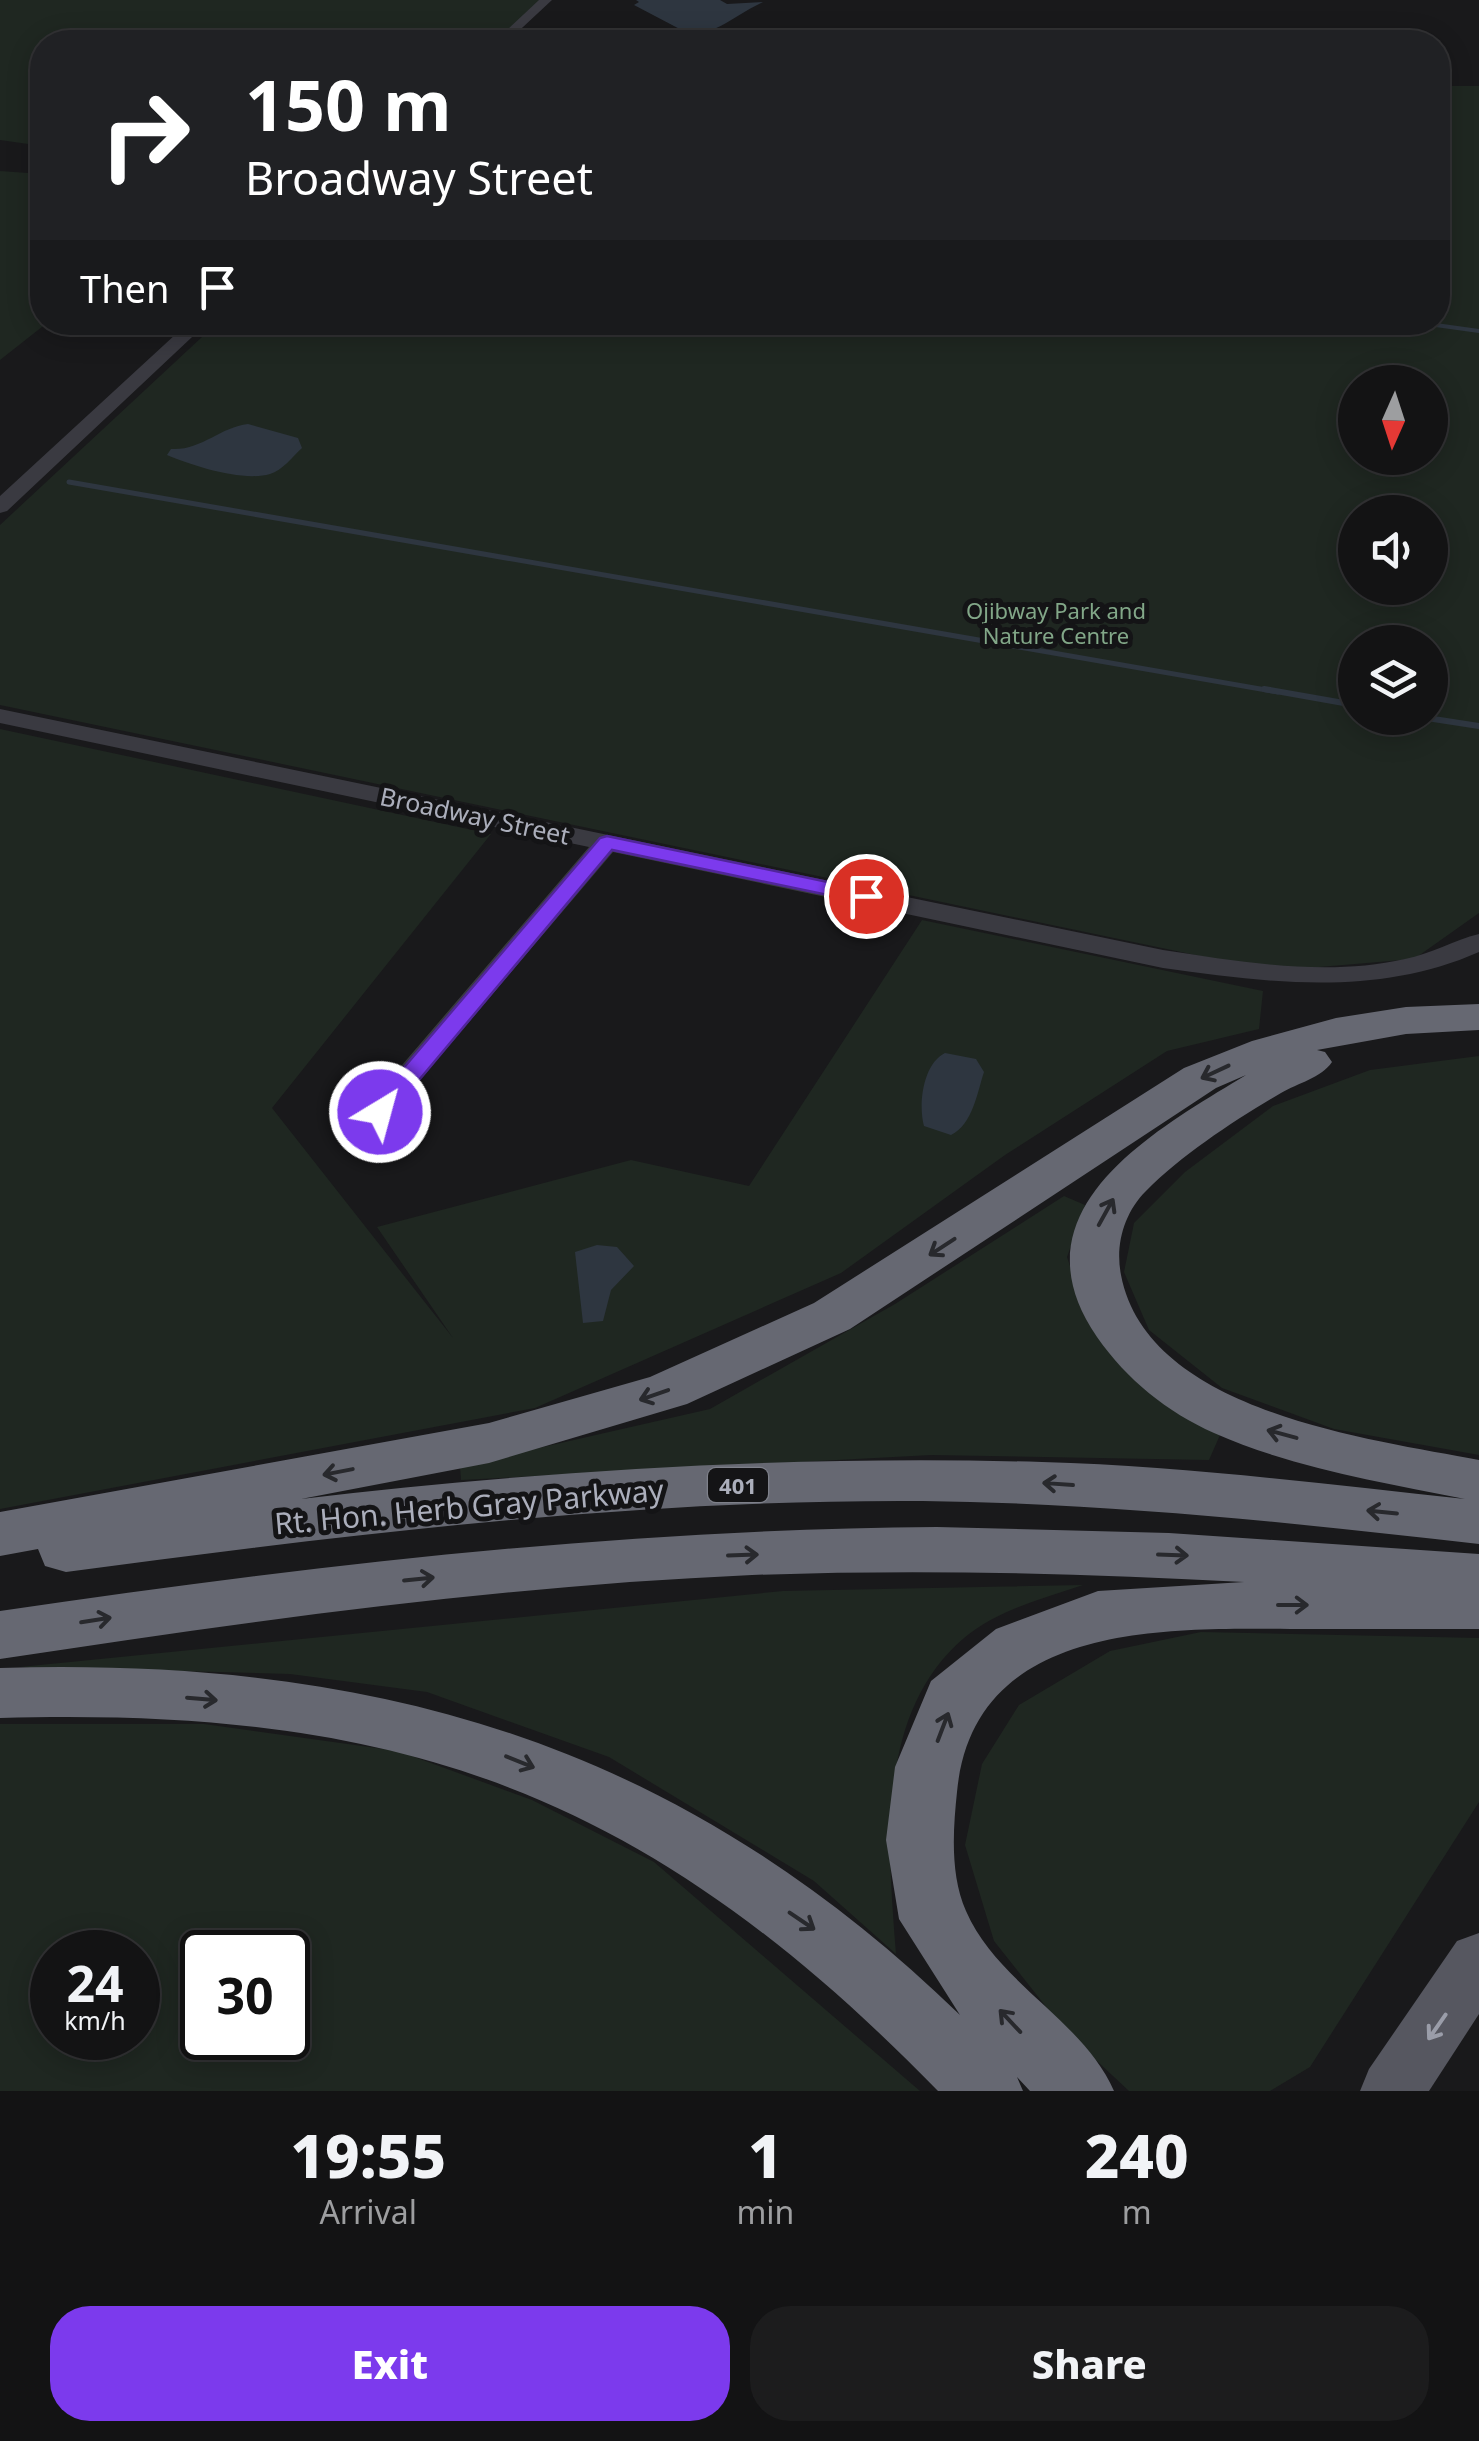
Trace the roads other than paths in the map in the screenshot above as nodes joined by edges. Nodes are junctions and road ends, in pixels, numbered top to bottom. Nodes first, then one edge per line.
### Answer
1 (546, 0) edge
2 (513, 30) edge
3 (186, 335) edge
4 (0, 507) edge
5 (0, 716) edge
6 (607, 842) junction
7 (1479, 942) edge
8 (1479, 1017) edge
9 (1479, 1038) edge
10 (380, 1147) dead end
11 (1479, 1481) edge
12 (1479, 1522) edge
13 (0, 1534) edge
14 (0, 1558) edge
15 (1479, 1577) edge
16 (1479, 1606) edge
17 (0, 1634) edge
18 (0, 1693) edge
19 (1479, 1960) edge
20 (987, 2091) edge
21 (1078, 2091) edge
22 (1392, 2091) edge

1 - 2 street
3 - 4 street
5 - 6 street, Broadway Street
6 - 7 street, Broadway Street
6 - 10 street
8 -> 13 highway
11 -> 9 highway
12 -> 14 highway, Rt. Hon. Herb Gray Parkway / 401
17 -> 15 highway
21 -> 16 highway
18 -> 20 highway
19 -> 22 main road

